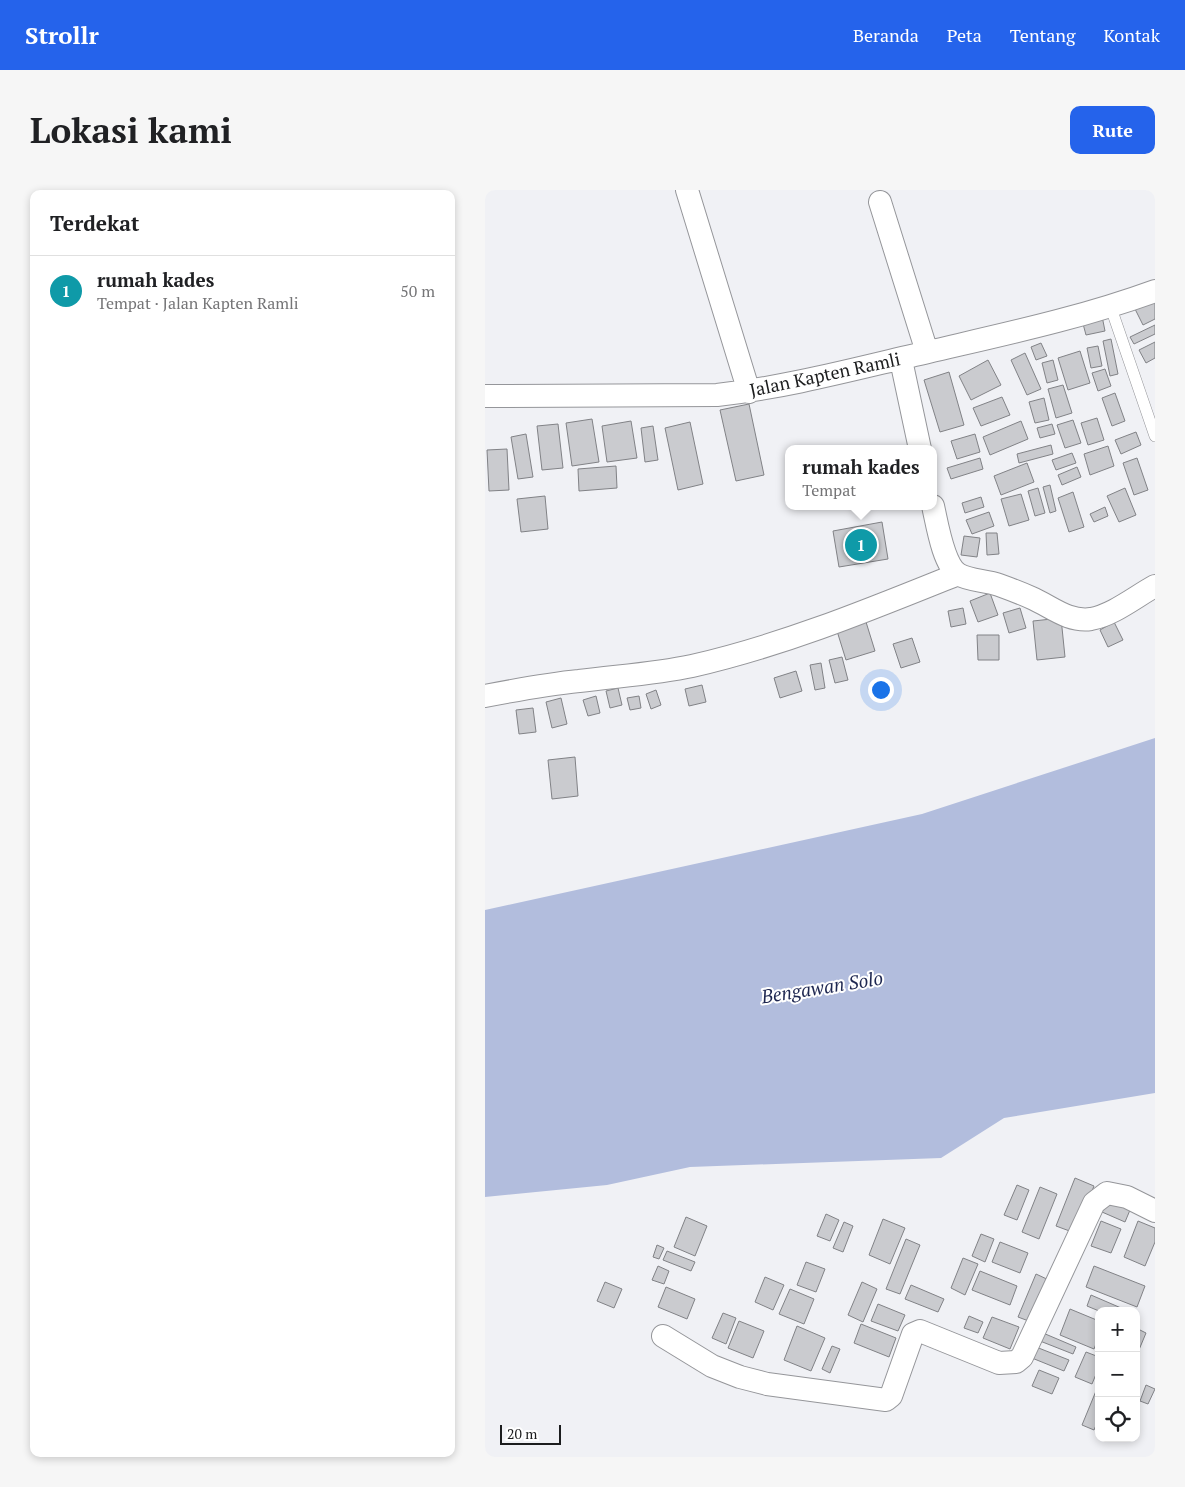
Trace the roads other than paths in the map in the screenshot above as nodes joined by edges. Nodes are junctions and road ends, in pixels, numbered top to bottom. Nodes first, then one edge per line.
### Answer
1 (687, 190) edge
2 (880, 202) dead end
3 (1155, 291) edge
4 (1111, 308) junction
5 (927, 352) junction
6 (901, 360) junction
7 (749, 392) junction
8 (485, 396) edge
9 (1155, 436) edge
10 (920, 445) edge
11 (934, 510) edge
12 (958, 574) junction
13 (1155, 586) edge
14 (485, 696) edge
15 (1155, 1211) edge
16 (663, 1336) dead end

1 - 7 street
2 - 5 street
3 - 4 street, Jalan Kapten Ramli
4 - 5 street, Jalan Kapten Ramli
4 - 9 lane
5 - 6 street, Jalan Kapten Ramli
6 - 7 street, Jalan Kapten Ramli
6 - 10 street
7 - 8 street, Jalan Kapten Ramli
11 - 12 street
12 - 13 street
12 - 14 street
15 - 16 street

